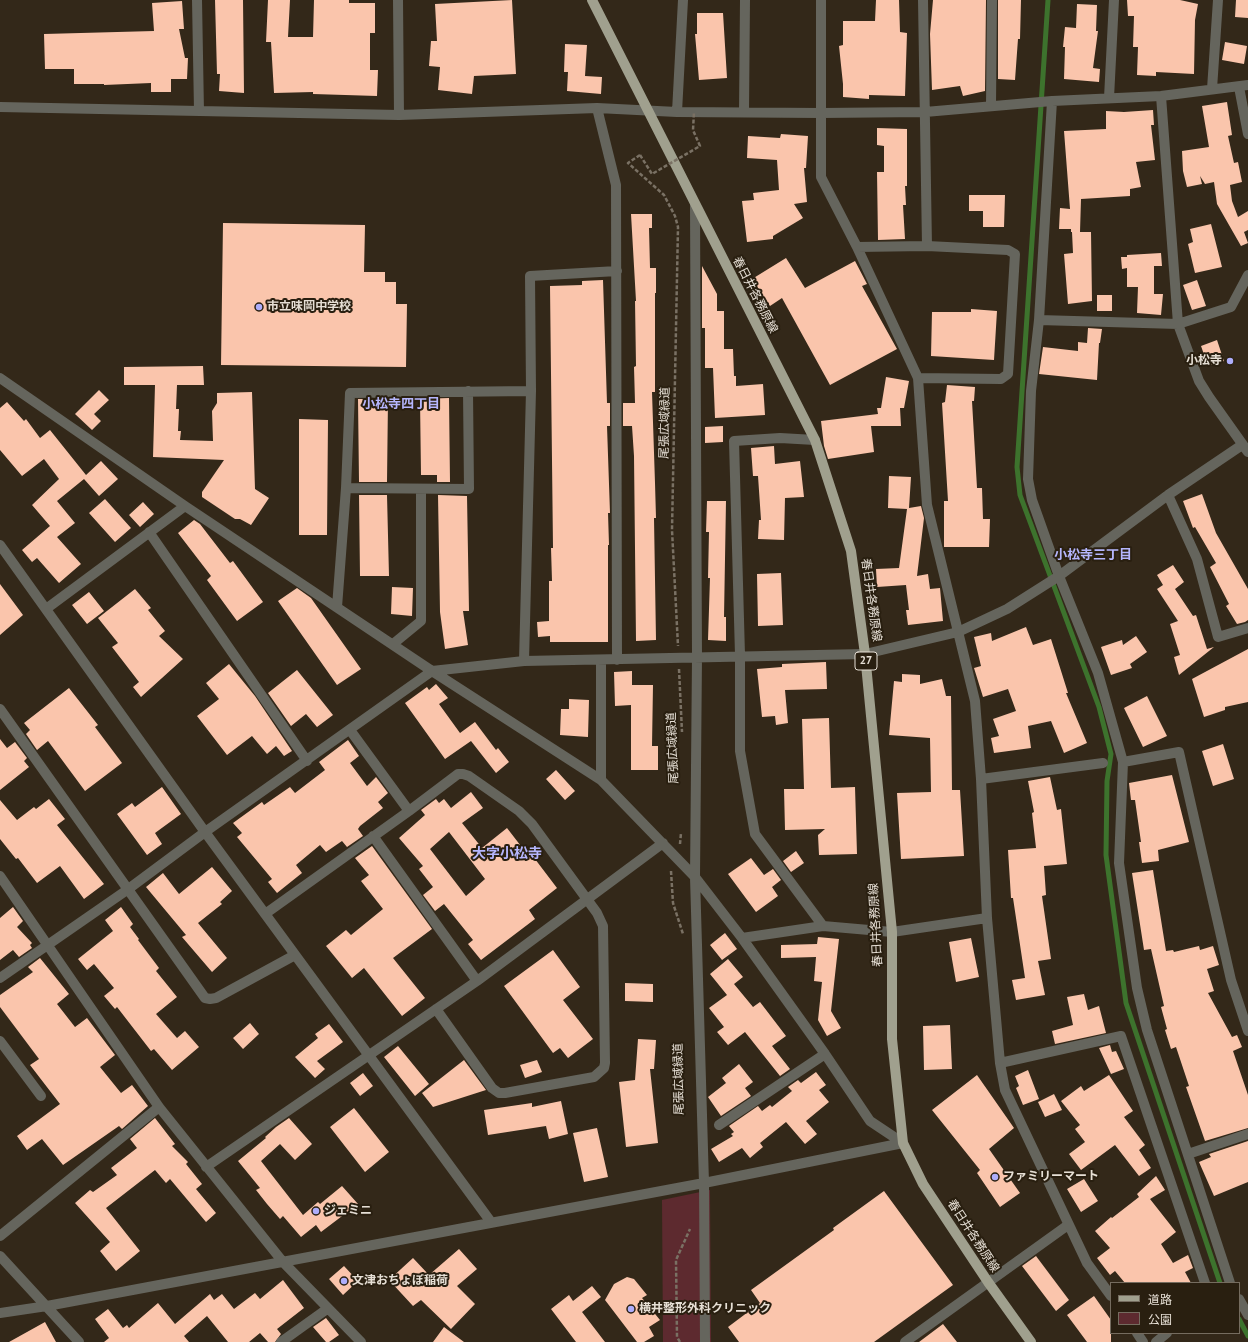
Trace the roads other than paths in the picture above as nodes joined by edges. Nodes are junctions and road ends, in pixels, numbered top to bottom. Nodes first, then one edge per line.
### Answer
1 (197, 0) edge
2 (398, 0) edge
3 (592, 0) edge
4 (683, 0) edge
5 (745, 0) edge
6 (821, 0) edge
7 (923, 0) edge
8 (992, 0) edge
9 (1114, 0) edge
10 (1218, 0) edge
11 (1243, 86) edge
12 (1212, 89) junction
13 (1161, 96) junction
14 (1109, 98) junction
15 (1052, 101) junction
16 (991, 105) junction
17 (0, 107) edge
18 (597, 108) junction
19 (648, 110) junction
20 (199, 112) junction
21 (677, 112) junction
22 (744, 112) junction
23 (925, 112) junction
24 (821, 113) junction
25 (399, 115) junction
26 (1248, 134) edge
27 (695, 206) junction
28 (927, 246) junction
29 (857, 248) junction
30 (616, 271) junction
31 (1248, 275) edge
32 (1039, 320) junction
33 (1178, 324) junction
34 (0, 378) edge
35 (918, 378) junction
36 (468, 391) junction
37 (531, 391) junction
38 (815, 440) junction
39 (1245, 449) edge
40 (346, 488) junction
41 (421, 489) junction
42 (1168, 495) junction
43 (184, 506) junction
44 (149, 532) junction
45 (0, 545) edge
46 (1059, 576) junction
47 (337, 607) junction
48 (46, 609) junction
49 (1248, 628) edge
50 (958, 632) junction
51 (393, 644) junction
52 (865, 654) junction
53 (740, 655) junction
54 (696, 657) junction
55 (601, 660) junction
56 (617, 660) junction
57 (524, 661) junction
58 (432, 671) junction
59 (0, 709) edge
60 (350, 730) junction
61 (306, 761) junction
62 (1123, 762) junction
63 (1103, 763) dead end
64 (981, 779) junction
65 (601, 780) junction
66 (409, 811) junction
67 (205, 832) junction
68 (373, 836) junction
69 (663, 843) junction
70 (0, 876) edge
71 (695, 877) junction
72 (126, 890) junction
73 (588, 900) junction
74 (265, 914) junction
75 (987, 918) junction
76 (824, 926) junction
77 (892, 932) junction
78 (742, 938) junction
79 (48, 944) junction
80 (295, 955) junction
81 (0, 978) edge
82 (477, 982) junction
83 (436, 1009) junction
84 (1248, 1030) edge
85 (0, 1041) edge
86 (825, 1054) junction
87 (368, 1055) junction
88 (1000, 1063) junction
89 (41, 1096) dead end
90 (159, 1107) junction
91 (719, 1125) dead end
92 (1248, 1134) edge
93 (903, 1143) junction
94 (1188, 1154) junction
95 (206, 1167) junction
96 (704, 1183) junction
97 (491, 1222) junction
98 (1068, 1224) junction
99 (0, 1236) edge
100 (0, 1256) edge
101 (283, 1262) junction
102 (988, 1282) junction
103 (1205, 1282) edge
104 (1230, 1282) edge
105 (1110, 1295) edge
106 (1240, 1301) edge
107 (47, 1306) junction
108 (327, 1309) junction
109 (0, 1313) edge
110 (1248, 1316) edge
111 (1166, 1334) edge
112 (79, 1342) edge
113 (281, 1342) edge
114 (360, 1342) edge
115 (705, 1342) edge
116 (905, 1342) edge
117 (1030, 1342) edge
118 (1156, 1342) edge

1 - 20 street
2 - 25 street
3 - 19 main road, 春日井各務原線 / 27
4 - 21 street
5 - 22 street
6 - 24 street
7 - 23 street
8 - 16 street
9 - 14 street
10 - 12 street
11 - 12 street
11 - 26 street
12 - 13 street
13 - 14 street
13 - 33 street
14 - 15 street
15 - 16 street
15 - 32 street
16 - 23 street
17 - 20 street
18 - 19 street
18 - 25 street
18 - 30 street
19 - 21 street
19 - 27 main road, 春日井各務原線 / 27
20 - 25 street
21 - 22 street
22 - 24 street
23 - 24 street
23 - 28 street
24 - 29 street
27 - 38 main road, 春日井各務原線 / 27
27 - 54 street
28 - 29 street
28 - 35 street
29 - 35 street
30 - 37 street
30 - 56 street
31 - 33 street
32 - 33 street
32 - 46 street
33 - 39 street
34 - 43 street
35 - 50 street
36 - 37 street
36 - 40 street
36 - 41 street
37 - 57 street
38 - 52 main road, 春日井各務原線 / 27
38 - 53 street
39 - 42 street
40 - 41 street
40 - 47 street
41 - 51 street
42 - 46 street
42 - 49 street
43 - 44 street
43 - 47 street
44 - 48 street
44 - 61 street
45 - 48 street
46 - 50 street
46 - 62 street
47 - 51 street
48 - 67 street
50 - 52 street
50 - 64 street
51 - 58 street
52 - 53 street
52 - 77 main road, 春日井各務原線 / 27
53 - 54 street
53 - 76 street
54 - 56 street
54 - 71 street
55 - 56 street
55 - 57 street
55 - 65 street
57 - 58 street
58 - 60 street
58 - 65 street
59 - 72 street
60 - 61 street
60 - 66 street
61 - 67 street
62 - 84 street
62 - 94 street
63 - 64 street
64 - 75 street
65 - 69 street
66 - 68 street
66 - 73 street
67 - 72 street
67 - 74 street
68 - 74 street
68 - 82 street
69 - 71 street
69 - 73 street
70 - 79 street
71 - 78 street
71 - 96 street
72 - 79 street
72 - 80 street
73 - 82 street
73 - 83 street
74 - 80 street
75 - 77 street
75 - 88 street
76 - 77 street
76 - 78 street
77 - 93 main road, 春日井各務原線 / 27
78 - 86 street
79 - 81 street
79 - 90 street
80 - 87 street
82 - 83 street
83 - 87 street
85 - 89 street
86 - 91 street
86 - 93 street
87 - 95 street
87 - 97 street
88 - 98 street
88 - 103 street
90 - 95 street
90 - 99 street
92 - 94 street
93 - 96 street
93 - 102 main road, 春日井各務原線 / 27
94 - 104 street
95 - 101 street
96 - 97 street
96 - 115 street
97 - 101 street
98 - 102 street
98 - 105 street
100 - 107 street
101 - 107 street
101 - 108 street
102 - 116 street
102 - 117 main road, 春日井各務原線 / 27
106 - 110 street
107 - 109 street
107 - 112 street
108 - 113 street
108 - 114 street
111 - 118 street

